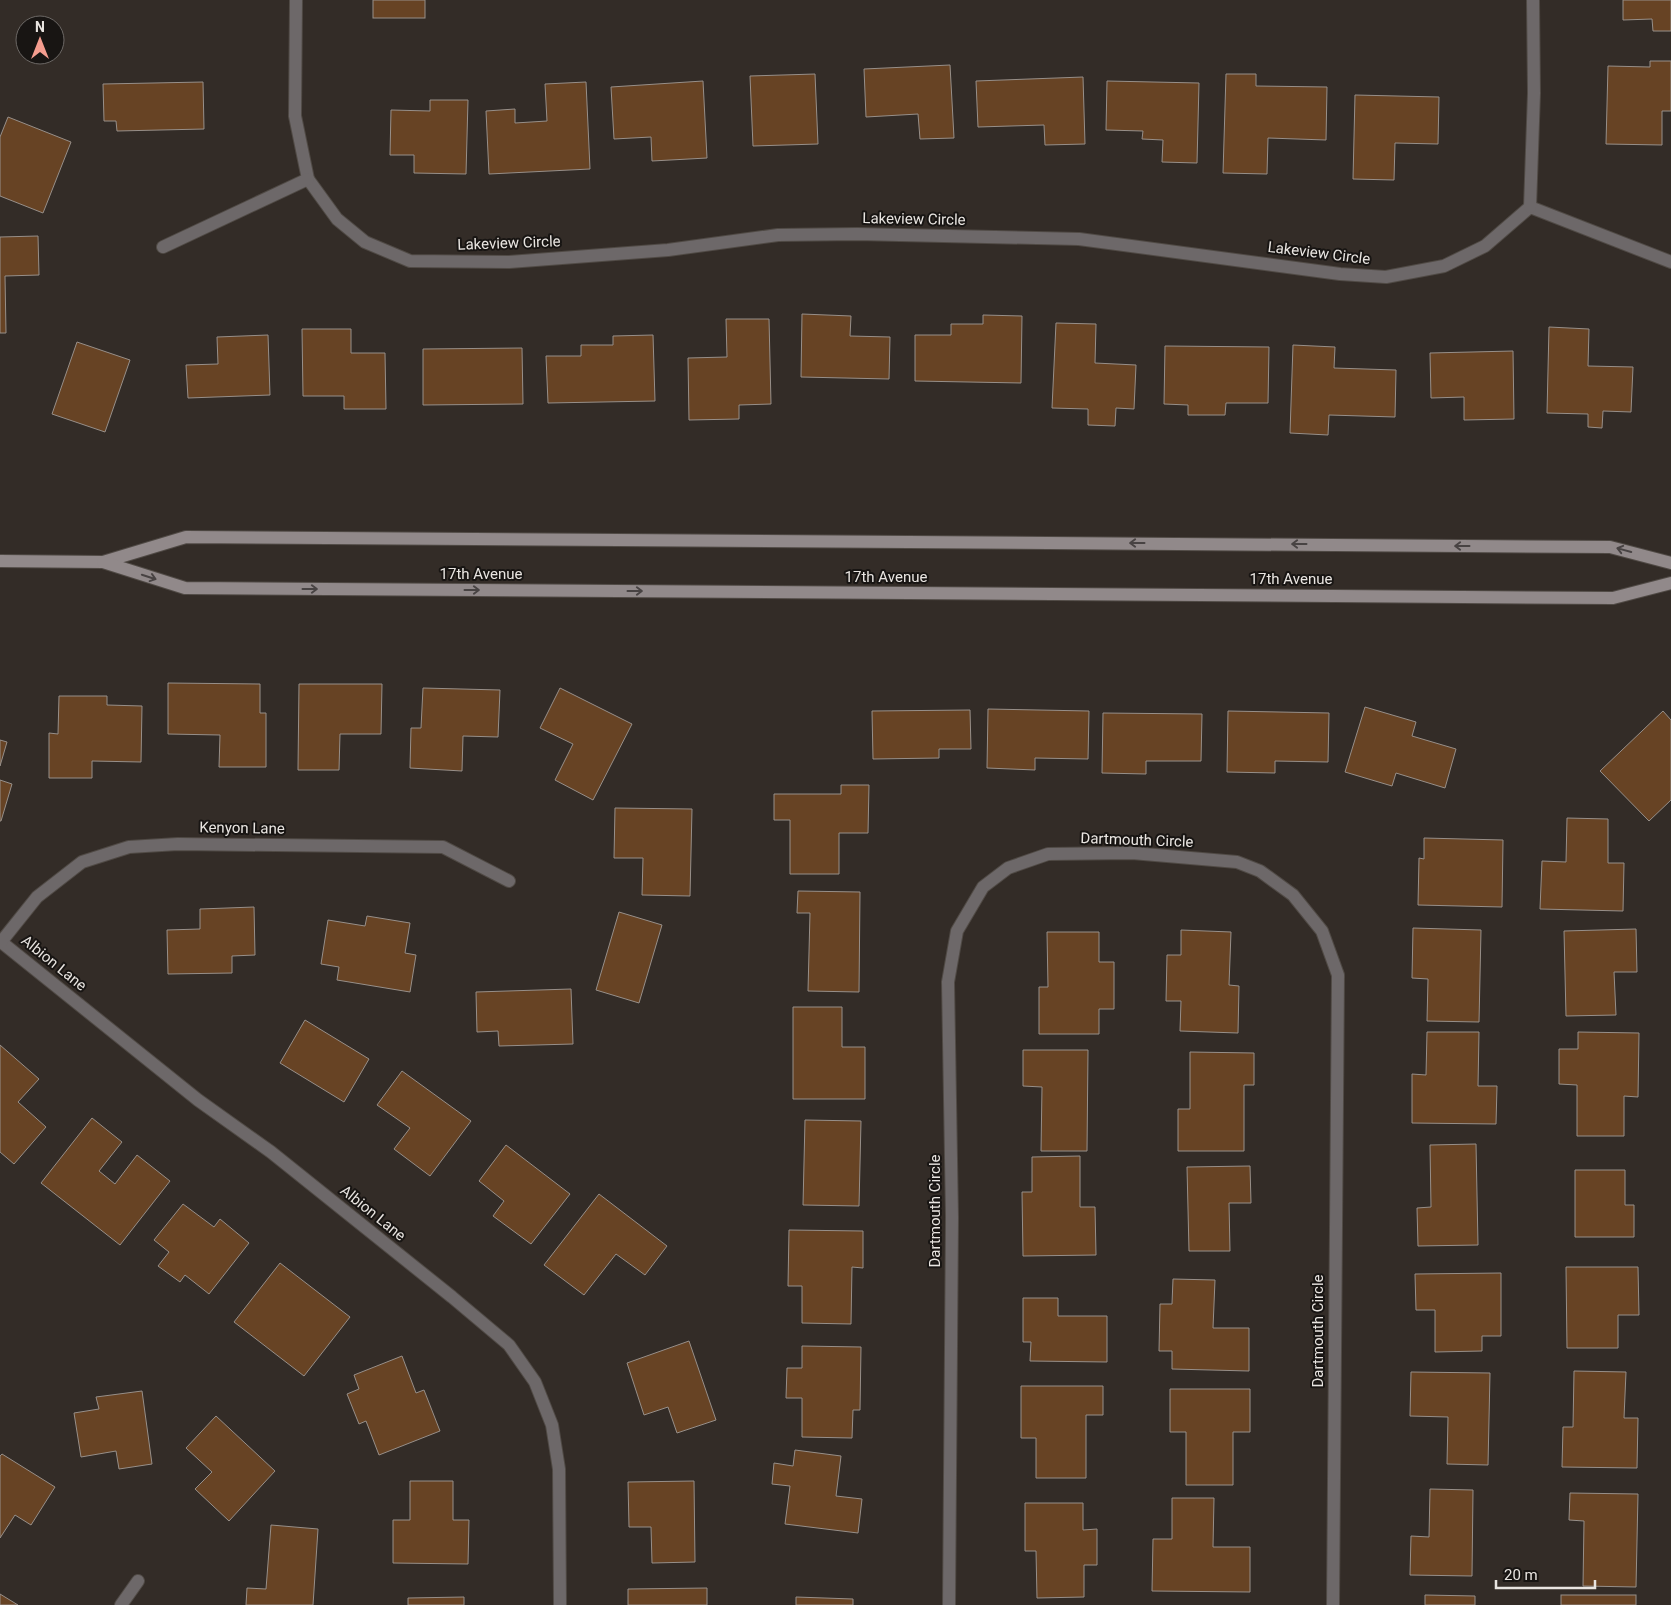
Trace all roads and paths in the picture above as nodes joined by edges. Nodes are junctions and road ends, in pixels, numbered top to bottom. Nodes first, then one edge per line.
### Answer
1 (296, 0) edge
2 (1533, 0) edge
3 (308, 179) junction
4 (1530, 207) junction
5 (163, 247) dead end
6 (1671, 262) edge
7 (0, 562) edge
8 (103, 562) junction
9 (1671, 563) edge
10 (1671, 583) edge
11 (510, 881) dead end
12 (1, 941) edge
13 (138, 1581) dead end
14 (121, 1605) edge
15 (560, 1605) edge
16 (949, 1605) edge
17 (1333, 1605) edge

1 - 3 street, Lakeview Circle
2 - 4 street
3 - 4 street, Lakeview Circle
3 - 5 street
4 - 6 street
7 - 8 main road, 17th Avenue
9 -> 8 main road, 17th Avenue
8 -> 10 main road, 17th Avenue
11 - 12 street, Kenyon Lane
12 - 15 street, Albion Lane
13 - 14 street
16 - 17 street, Dartmouth Circle

